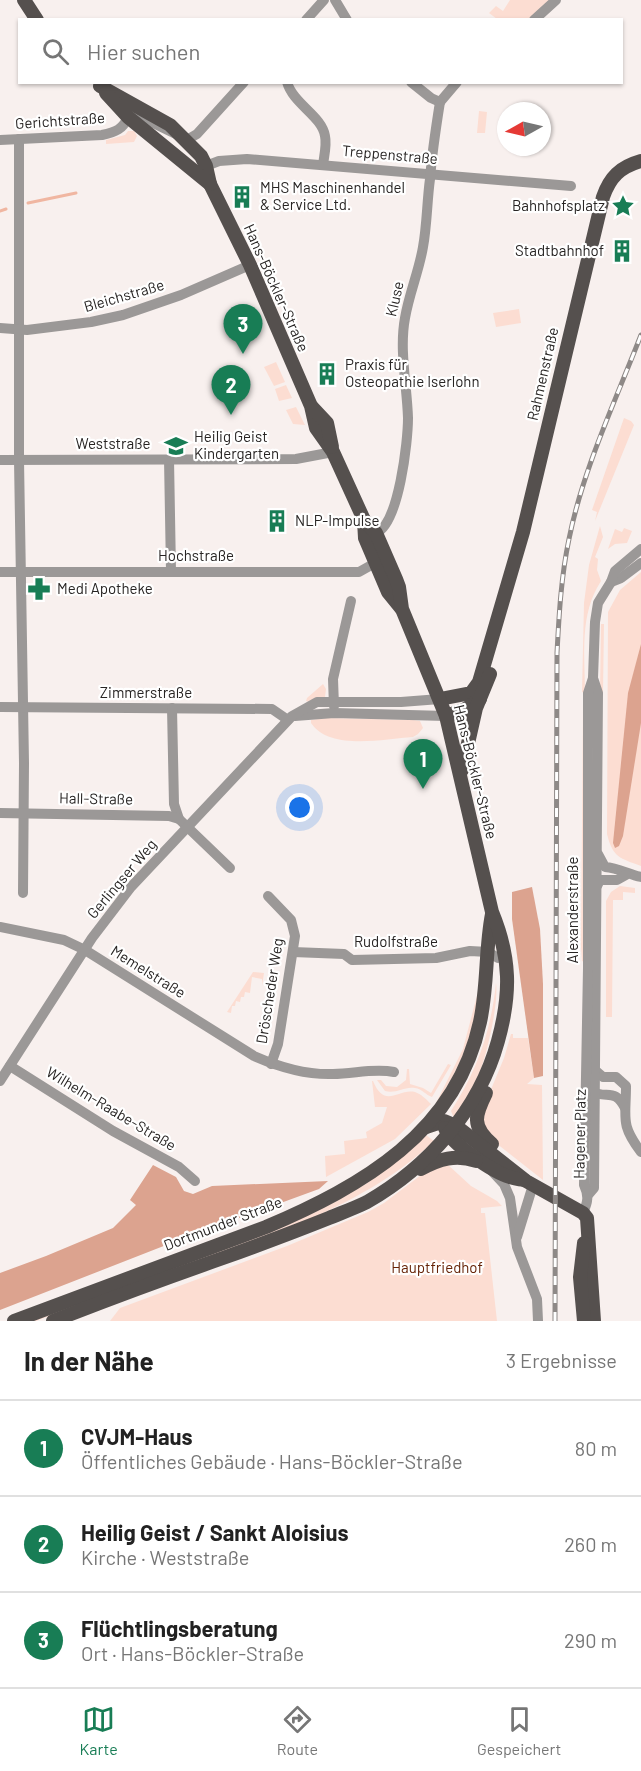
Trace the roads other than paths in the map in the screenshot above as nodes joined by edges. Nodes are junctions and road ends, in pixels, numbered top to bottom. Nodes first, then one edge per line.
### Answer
1 (324, 0) edge
2 (335, 0) edge
3 (556, 0) edge
4 (308, 18) edge
5 (346, 18) edge
6 (536, 18) edge
7 (98, 84) edge
8 (242, 84) edge
9 (288, 84) edge
10 (414, 84) edge
11 (455, 84) edge
12 (440, 102) junction
13 (128, 117) junction
14 (183, 138) junction
15 (20, 139) junction
16 (0, 140) edge
17 (641, 161) edge
18 (323, 165) junction
19 (206, 166) junction
20 (430, 174) junction
21 (210, 184) junction
22 (571, 186) dead end
23 (250, 266) junction
24 (0, 328) edge
25 (18, 329) junction
26 (333, 452) junction
27 (169, 459) junction
28 (0, 460) edge
29 (19, 460) junction
30 (363, 520) junction
31 (376, 533) junction
32 (641, 549) edge
33 (382, 563) junction
34 (641, 563) edge
35 (171, 571) junction
36 (0, 572) edge
37 (21, 572) junction
38 (611, 582) junction
39 (351, 601) dead end
40 (500, 613) junction
41 (593, 678) junction
42 (440, 699) junction
43 (480, 699) junction
44 (0, 707) edge
45 (334, 707) junction
46 (23, 708) junction
47 (172, 708) junction
48 (446, 716) junction
49 (290, 718) junction
50 (461, 774) junction
51 (0, 813) edge
52 (23, 813) junction
53 (179, 819) junction
54 (187, 828) junction
55 (230, 868) dead end
56 (596, 876) junction
57 (641, 878) edge
58 (23, 893) dead end
59 (268, 896) dead end
60 (492, 912) junction
61 (0, 927) edge
62 (85, 950) junction
63 (293, 952) junction
64 (493, 955) junction
65 (496, 1050) junction
66 (271, 1064) junction
67 (10, 1066) junction
68 (489, 1068) junction
69 (394, 1072) dead end
70 (594, 1077) junction
71 (0, 1081) edge
72 (596, 1094) junction
73 (625, 1108) junction
74 (585, 1110) joint
75 (426, 1127) junction
76 (449, 1128) junction
77 (641, 1152) edge
78 (484, 1164) junction
79 (406, 1177) junction
80 (526, 1180) junction
81 (195, 1181) dead end
82 (588, 1195) junction
83 (585, 1220) junction
84 (516, 1240) junction
85 (14, 1321) edge
86 (53, 1321) edge
87 (538, 1321) edge
88 (584, 1321) edge
89 (594, 1321) edge

1 - 4 street
2 - 5 street
3 - 6 street
7 - 13 main road, Hans-Böckler-Straße
7 - 14 main road, Hans-Böckler-Straße
8 - 14 street
9 - 18 street
10 - 12 street
11 - 12 street
12 - 20 street, Kluse
13 - 14 street
13 - 15 street, Gerichtstraße
13 - 21 main road, Hans-Böckler-Straße
14 - 19 main road, Hans-Böckler-Straße
15 - 16 street, Gerichtstraße
15 - 25 street
17 - 40 main road, Rahmenstraße
18 - 19 street, Treppenstraße
18 - 20 street, Treppenstraße
19 - 21 main road, Hans-Böckler-Straße
20 - 22 street, Treppenstraße
20 - 31 street, Kluse
21 - 23 main road, Hans-Böckler-Straße
23 - 25 street, Bleichstraße
23 - 26 main road, Hans-Böckler-Straße
24 - 25 street, Bleichstraße
25 - 29 street
26 - 27 street, Weststraße
26 - 30 main road, Hans-Böckler-Straße
27 - 29 street, Weststraße
27 - 35 street
28 - 29 street, Weststraße
29 - 37 street
30 - 31 main road, Hans-Böckler-Straße
30 - 33 main road, Hans-Böckler-Straße
31 - 33 main road, Hans-Böckler-Straße
32 - 38 street, Alexanderstraße
33 - 35 street, Hochstraße
33 - 42 main road, Hans-Böckler-Straße
34 - 38 street
35 - 37 street, Hochstraße
36 - 37 street, Hochstraße
37 - 46 street
38 - 41 street, Alexanderstraße
39 - 45 street
40 - 42 main road, Rahmenstraße
40 - 43 main road, Rahmenstraße
41 - 56 street, Alexanderstraße
41 - 56 street, Alexanderstraße
42 - 45 street
42 - 48 main road, Hans-Böckler-Straße
43 - 48 main road
43 - 50 main road, Rahmenstraße
44 - 46 street, Zimmerstraße
45 - 48 street
45 - 49 street
46 - 47 street, Zimmerstraße
46 - 52 street
47 - 49 street, Zimmerstraße
47 - 53 street
48 - 50 main road, Hans-Böckler-Straße
49 - 54 street, Gerlingser Weg
50 - 60 main road, Hans-Böckler-Straße
51 - 52 street, Hall-Straße
52 - 53 street, Hall-Straße
52 - 58 street
53 - 54 street
54 - 55 street
54 - 62 street, Gerlingser Weg
56 - 57 street
56 - 70 street, Alexanderstraße
56 - 70 street, Alexanderstraße
59 - 63 street, Dröscheder Weg
60 - 64 main road, Hans-Böckler-Straße
60 - 65 main road, Hans-Böckler-Straße
61 - 62 street, Memelstraße
62 - 66 street, Memelstraße
62 - 67 street, Gerlingser Weg
63 - 64 street, Rudolfstraße
63 - 66 street, Dröscheder Weg
64 - 68 main road, Hans-Böckler-Straße
64 - 75 main road, Hans-Böckler-Straße
64 - 76 main road
65 - 68 main road, Hans-Böckler-Straße
65 - 80 main road
66 - 69 street, Memelstraße
67 - 71 street, Gerlingser Weg
67 - 81 street, Wilhelm-Raabe-Straße
68 - 76 main road, Hans-Böckler-Straße
70 - 72 street
70 - 73 street
70 - 74 street, Alexanderstraße
72 - 73 street
72 - 82 street, Hagener Platz
73 - 77 street
74 - 82 street, Hagener Platz
75 - 76 main road
75 - 85 main road, Dortmunder Straße
76 - 78 main road
76 - 79 main road, Dortmunder Straße
76 - 80 main road
78 - 79 main road
78 - 80 main road
78 - 84 street
79 - 86 main road, Dortmunder Straße
80 - 83 main road
80 - 84 street
82 - 83 street, Hagener Platz
83 - 88 main road
83 - 89 main road
84 - 87 street

